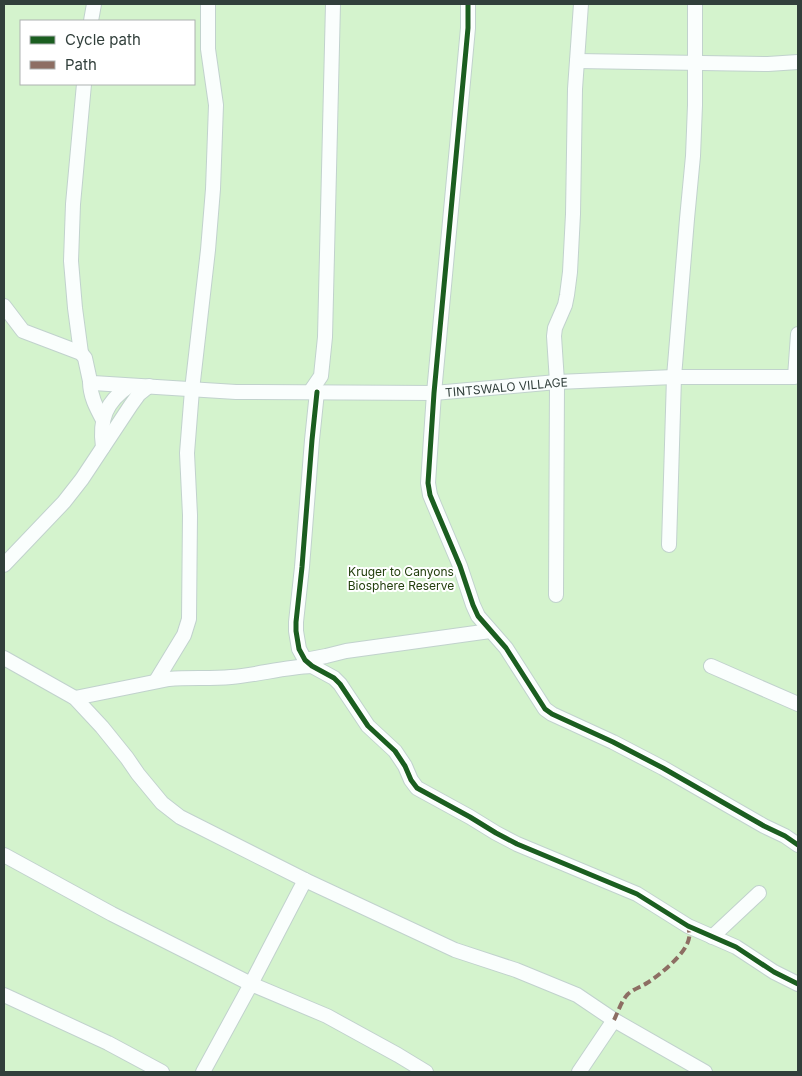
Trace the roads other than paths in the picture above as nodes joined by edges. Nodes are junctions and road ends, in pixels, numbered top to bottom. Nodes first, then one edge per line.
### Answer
1 (94, 4) edge
2 (208, 4) edge
3 (333, 4) edge
4 (468, 4) edge
5 (581, 4) edge
6 (695, 4) edge
7 (91, 20) edge
8 (576, 61) junction
9 (798, 62) edge
10 (695, 63) junction
11 (84, 85) edge
12 (4, 306) edge
13 (4, 327) edge
14 (21, 328) junction
15 (798, 334) edge
16 (81, 352) junction
17 (322, 376) junction
18 (674, 377) junction
19 (796, 377) edge
20 (90, 381) junction
21 (557, 382) junction
22 (129, 386) junction
23 (149, 386) junction
24 (192, 390) junction
25 (313, 392) junction
26 (340, 392) junction
27 (434, 393) junction
28 (103, 420) junction
29 (103, 447) junction
30 (669, 545) dead end
31 (4, 565) edge
32 (556, 595) dead end
33 (490, 631) junction
34 (4, 658) edge
35 (308, 663) junction
36 (711, 666) dead end
37 (156, 681) junction
38 (75, 698) junction
39 (798, 704) edge
40 (798, 845) edge
41 (4, 855) edge
42 (305, 880) junction
43 (759, 893) dead end
44 (712, 937) junction
45 (251, 984) junction
46 (798, 984) edge
47 (4, 995) edge
48 (614, 1020) junction
49 (162, 1072) edge
50 (203, 1072) edge
51 (426, 1072) edge
52 (579, 1072) edge
53 (705, 1072) edge

1 - 7 street
2 - 24 street
3 - 17 street
4 - 27 street
5 - 8 street
6 - 10 street
8 - 10 street
8 - 21 street
9 - 10 street
10 - 18 street
11 - 16 street
12 - 14 street
13 - 14 street
14 - 16 street
15 - 19 street, TINTSWALO VILLAGE
16 - 20 street
17 - 25 street
17 - 26 street
18 - 19 street, TINTSWALO VILLAGE
18 - 21 street, TINTSWALO VILLAGE
18 - 30 street
20 - 22 street, TINTSWALO VILLAGE
20 - 28 street
21 - 27 street, TINTSWALO VILLAGE
21 - 32 street
22 - 23 street, TINTSWALO VILLAGE
22 - 28 street
23 - 24 street, TINTSWALO VILLAGE
23 - 29 street
24 - 25 street, TINTSWALO VILLAGE
24 - 37 street
25 - 26 street, TINTSWALO VILLAGE
25 - 35 street
26 - 27 street, TINTSWALO VILLAGE
27 - 33 street
28 - 29 street
29 - 31 street
33 - 35 street
33 - 40 street
34 - 38 street
35 - 37 street
35 - 44 street
36 - 39 street
37 - 38 street
38 - 42 street
41 - 45 street
42 - 45 street
42 - 48 street
43 - 44 street
44 - 46 street
45 - 50 street
45 - 51 street
47 - 49 street
48 - 52 street
48 - 53 street

